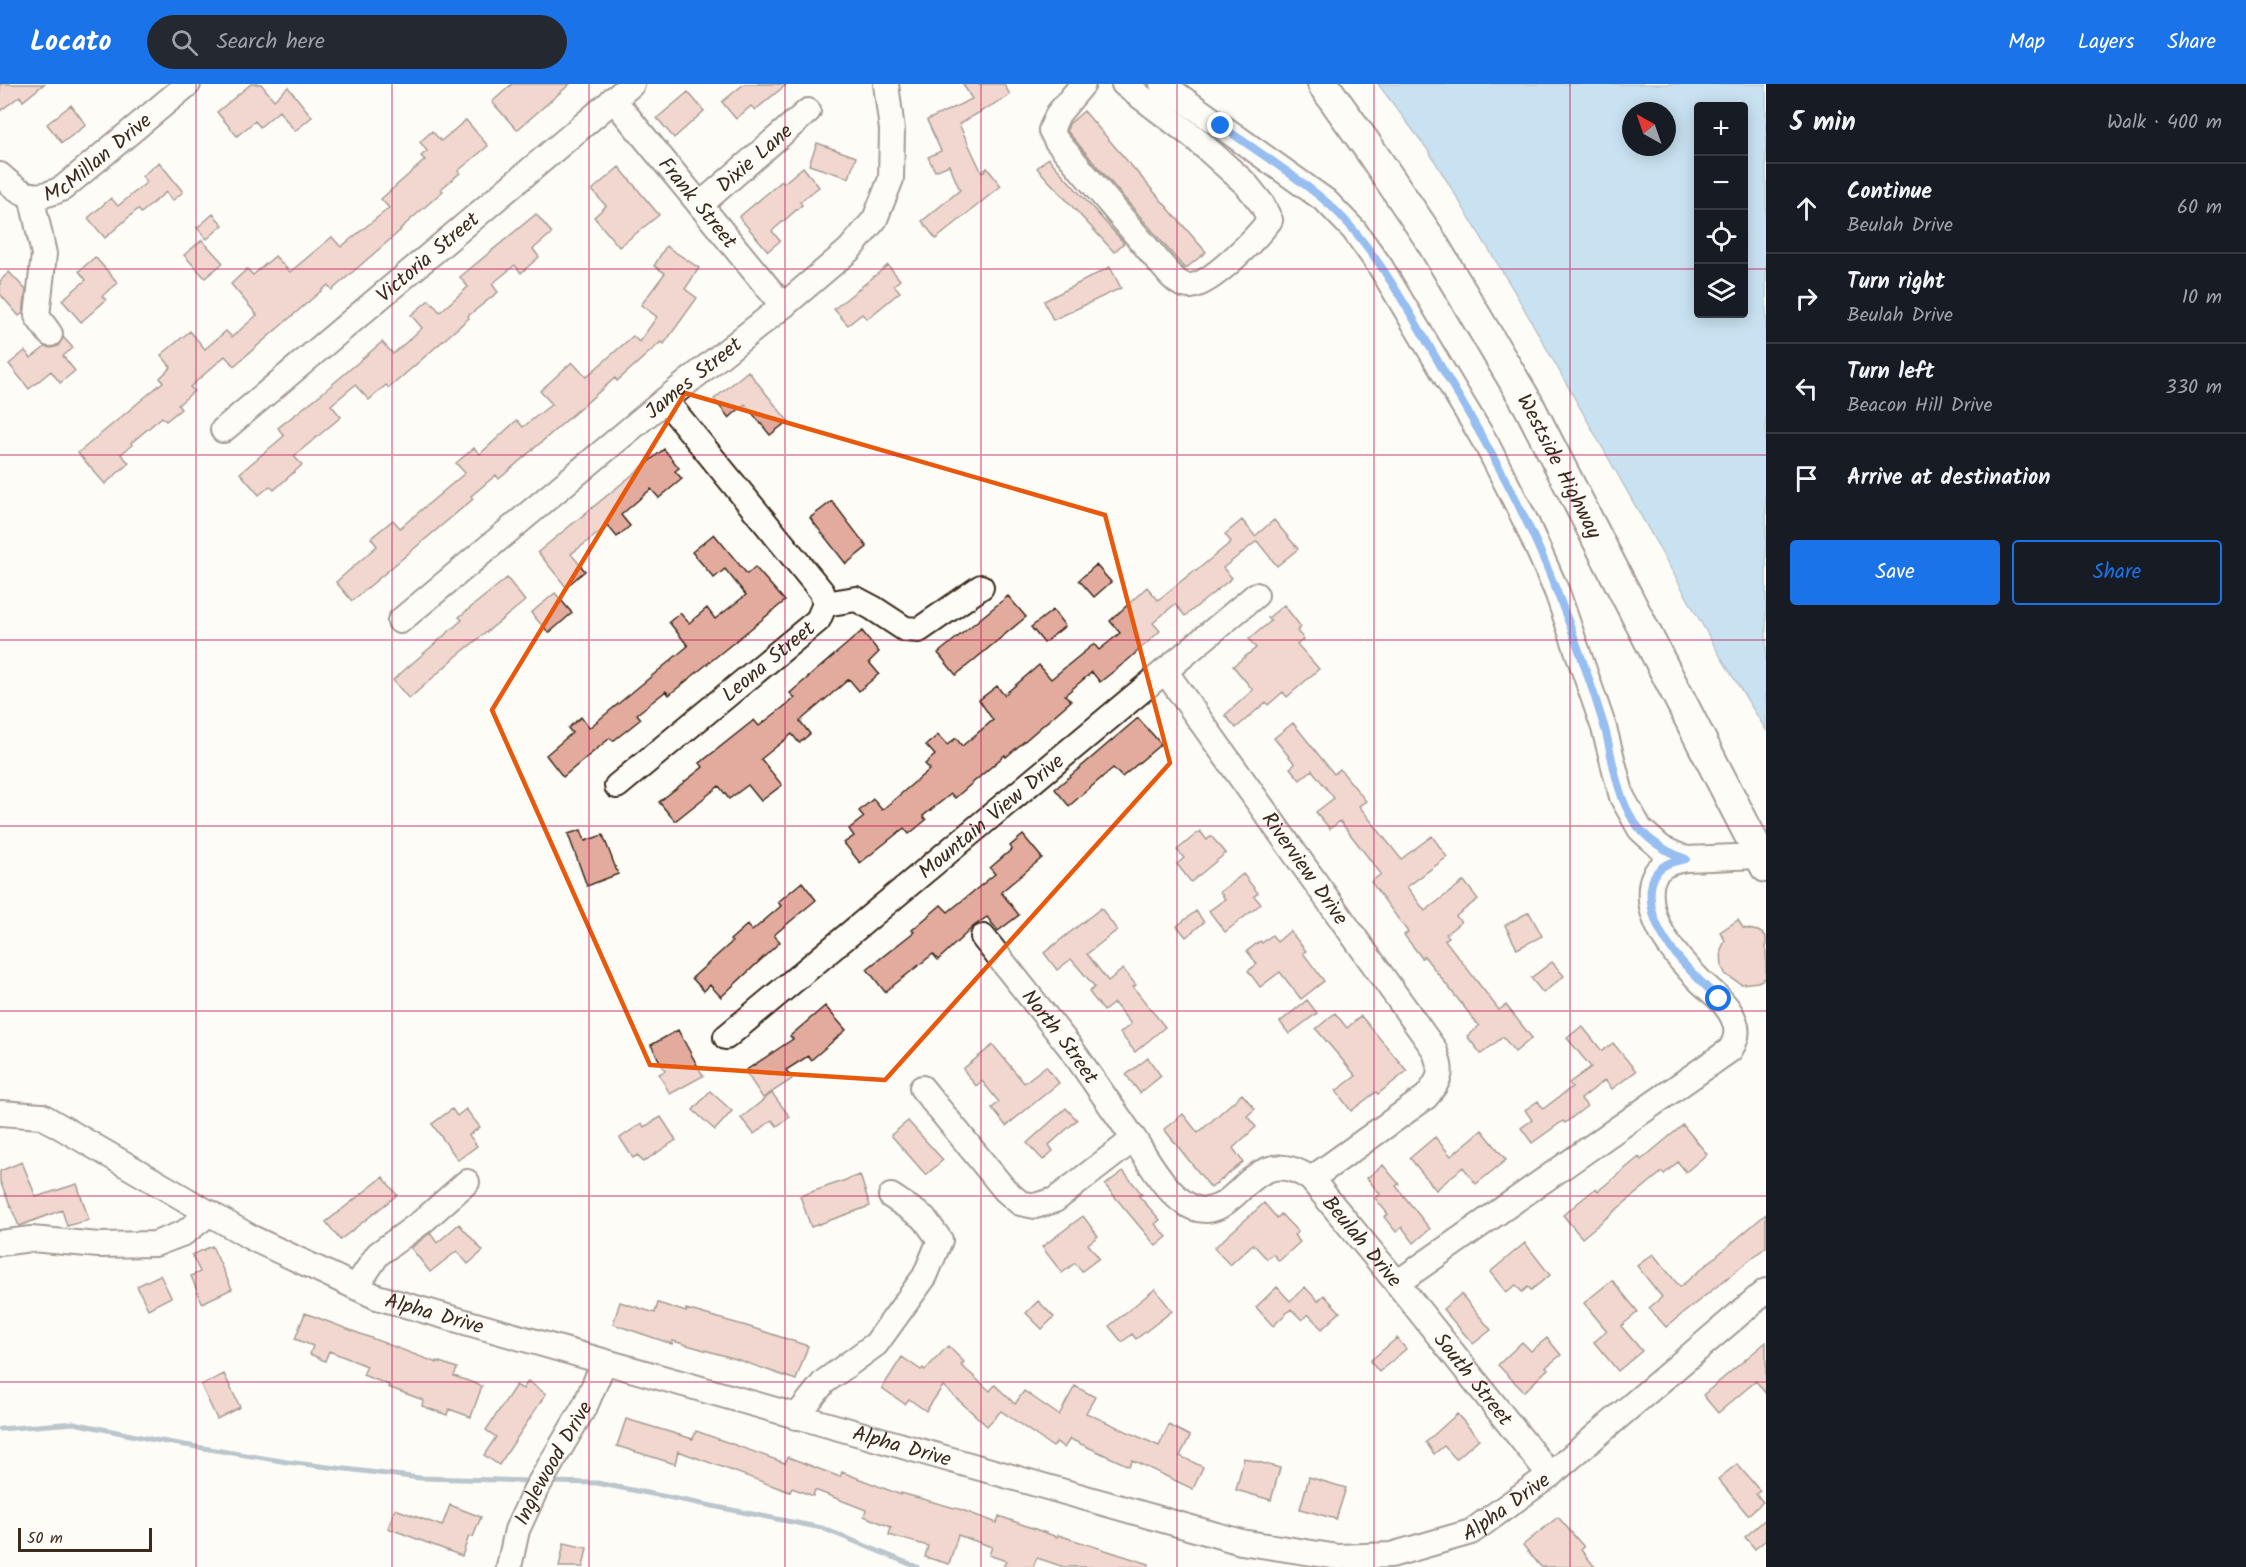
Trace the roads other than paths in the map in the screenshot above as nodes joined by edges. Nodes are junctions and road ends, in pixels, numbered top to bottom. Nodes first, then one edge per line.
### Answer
1 (188, 84) edge
2 (632, 84) edge
3 (886, 84) edge
4 (1083, 84) edge
5 (1124, 84) edge
6 (1162, 84) edge
7 (1323, 84) edge
8 (613, 99) junction
9 (808, 111) dead end
10 (0, 175) edge
11 (31, 195) junction
12 (700, 205) junction
13 (783, 306) junction
14 (50, 334) dead end
15 (664, 400) junction
16 (223, 430) dead end
17 (981, 587) dead end
18 (1256, 595) dead end
19 (825, 604) junction
20 (400, 621) dead end
21 (1165, 671) junction
22 (617, 786) dead end
23 (1686, 859) junction
24 (1763, 862) edge
25 (983, 937) dead end
26 (726, 1037) dead end
27 (922, 1088) dead end
28 (0, 1113) edge
29 (1134, 1139) junction
30 (1311, 1179) junction
31 (467, 1182) dead end
32 (891, 1196) dead end
33 (210, 1213) junction
34 (0, 1243) edge
35 (1397, 1283) junction
36 (356, 1287) junction
37 (1766, 1291) edge
38 (604, 1362) junction
39 (796, 1416) junction
40 (1550, 1475) junction
41 (509, 1567) edge

1 - 11 street, McMillan Drive
2 - 8 street, Victoria Street
3 - 13 street, James Street
4 - 5 street
6 - 23 street
7 - 24 main road, Westside Highway
8 - 12 street, Frank Street
8 - 16 street, Victoria Street
9 - 12 street, Dixie Lane
10 - 11 street, McMillan Drive
11 - 14 street
12 - 13 street, Frank Street
13 - 15 street, James Street
15 - 19 street, Leona Street
15 - 20 street, James Street
17 - 19 street
18 - 21 street, Mountain View Drive
19 - 22 street, Leona Street
21 - 26 street, Mountain View Drive
21 - 30 street, Riverview Drive
23 - 24 street
23 - 35 street, Beulah Drive
25 - 29 street, North Street
27 - 29 street
28 - 33 street, Alpha Drive
29 - 30 street, Beulah Drive
30 - 35 street, Beulah Drive
31 - 36 street
32 - 39 street
33 - 34 street
33 - 36 street, Alpha Drive
35 - 40 street, South Street
36 - 38 street, Alpha Drive
37 - 40 street, Alpha Drive
38 - 39 street, Alpha Drive
38 - 41 street, Inglewood Drive
39 - 40 street, Alpha Drive

